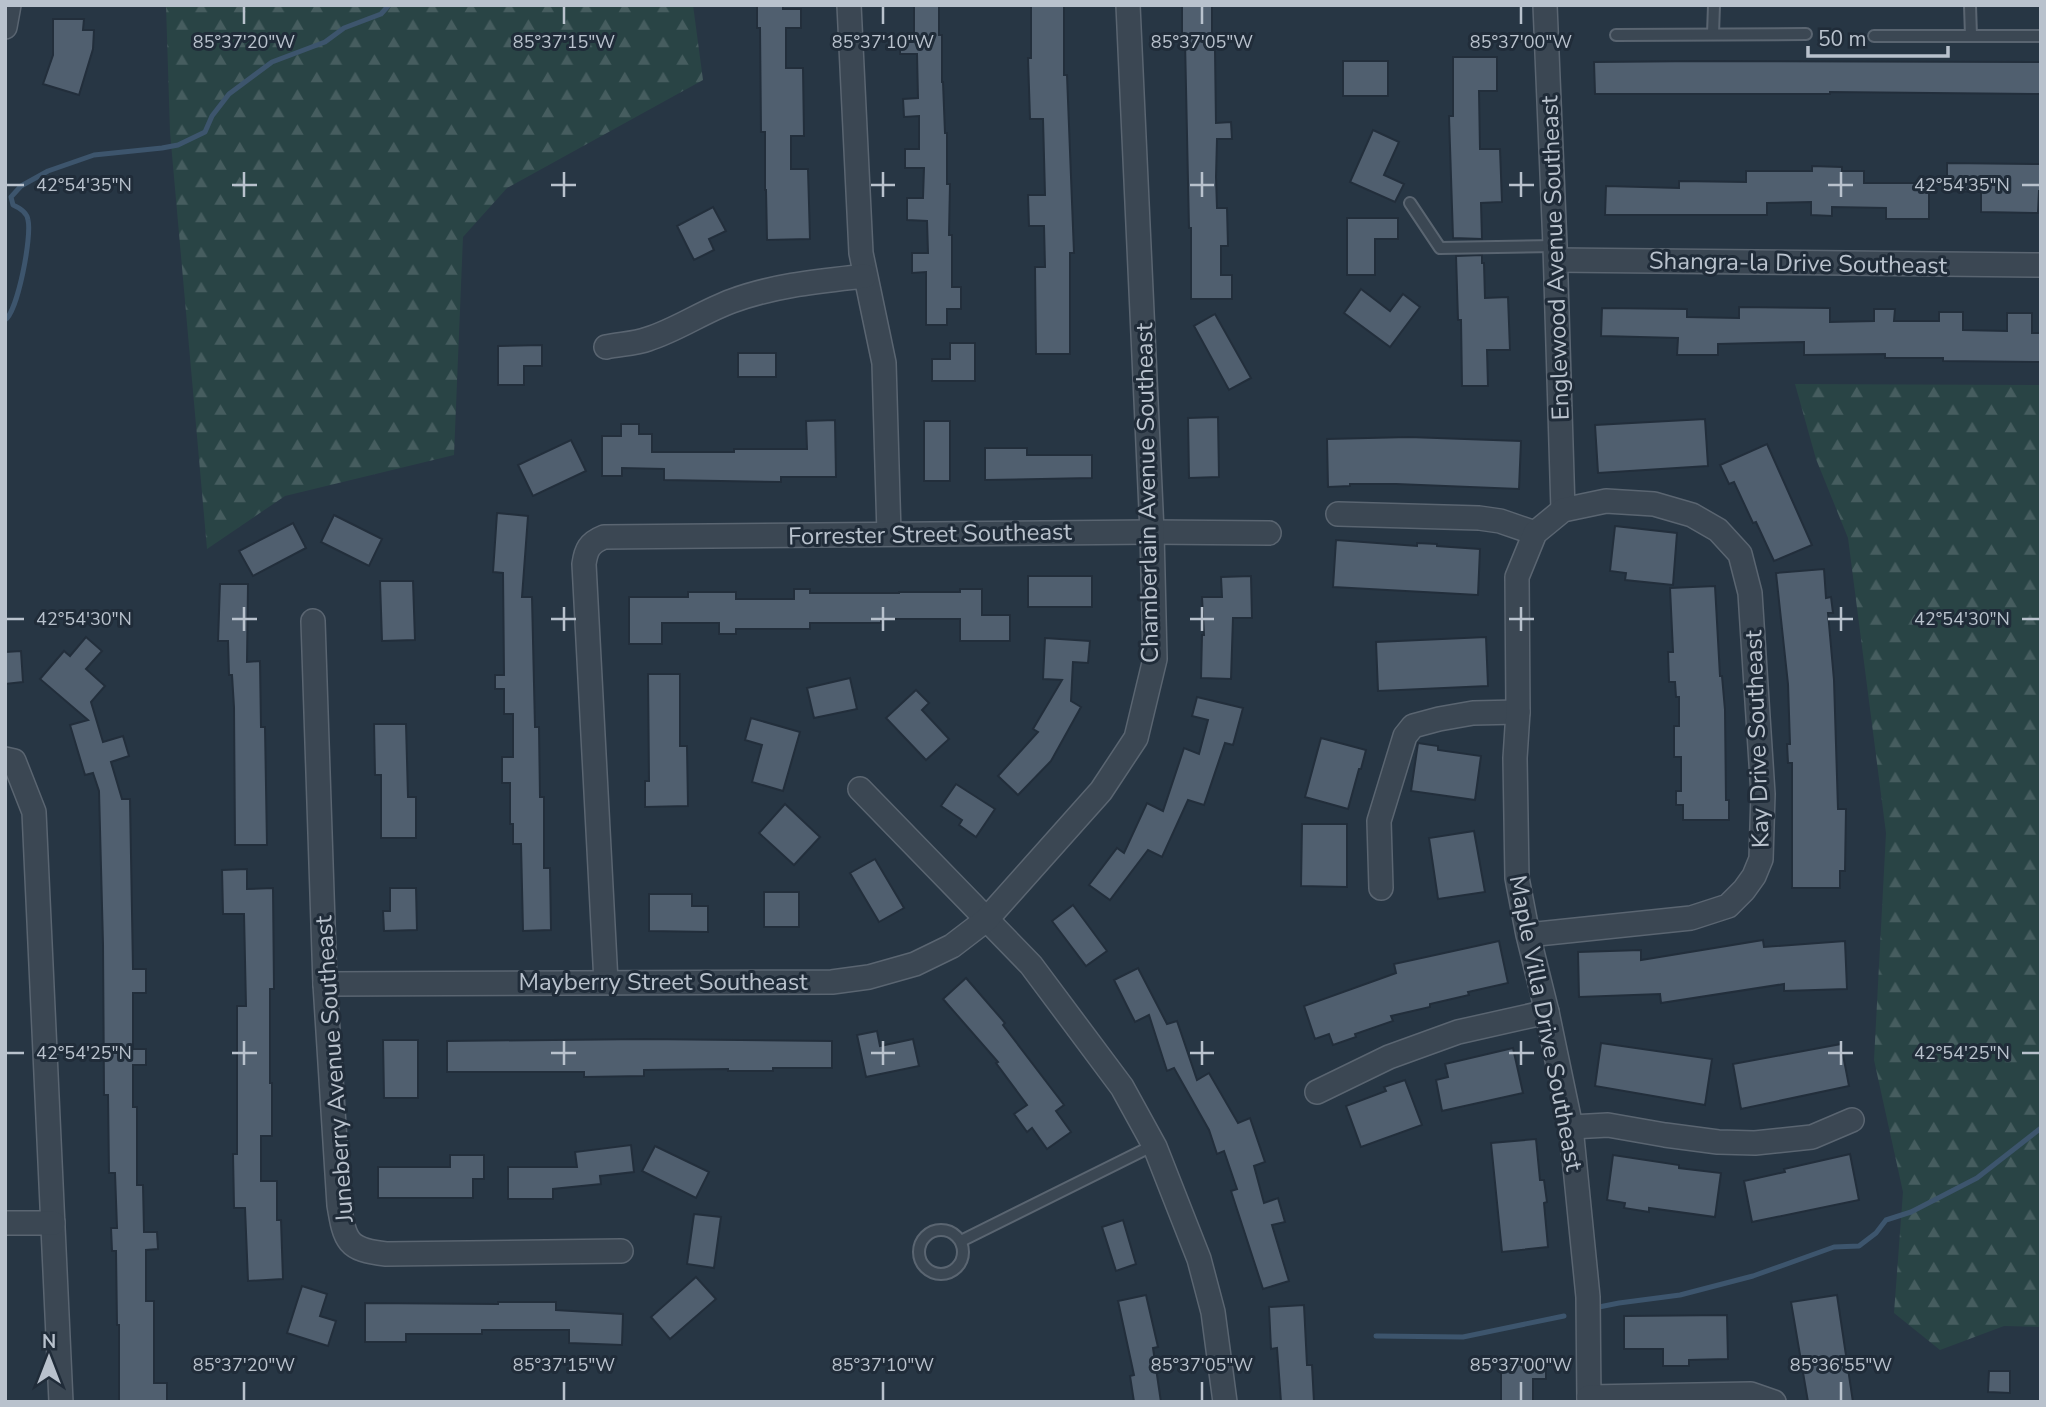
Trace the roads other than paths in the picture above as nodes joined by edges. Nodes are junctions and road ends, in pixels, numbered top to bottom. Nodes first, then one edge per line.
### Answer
1 (9, 5) edge
2 (849, 5) edge
3 (1128, 5) edge
4 (1545, 5) edge
5 (1714, 5) edge
6 (1970, 5) edge
7 (5, 27) edge
8 (1713, 34) junction
9 (1805, 34) dead end
10 (1616, 35) dead end
11 (1874, 36) dead end
12 (1970, 36) junction
13 (2041, 36) edge
14 (1410, 203) dead end
15 (1556, 253) junction
16 (2041, 265) edge
17 (865, 276) junction
18 (606, 347) dead end
19 (1563, 510) junction
20 (1338, 514) dead end
21 (1152, 532) junction
22 (1269, 533) dead end
23 (1535, 533) junction
24 (889, 534) junction
25 (313, 621) dead end
26 (1518, 712) junction
27 (10, 760) edge
28 (860, 789) dead end
29 (1381, 888) dead end
30 (986, 919) junction
31 (1528, 934) junction
32 (606, 982) junction
33 (325, 984) junction
34 (1547, 1012) junction
35 (1317, 1092) dead end
36 (1852, 1120) dead end
37 (1571, 1128) junction
38 (1154, 1145) junction
39 (5, 1223) edge
40 (53, 1223) junction
41 (961, 1241) junction
42 (621, 1251) dead end
43 (1584, 1400) edge
44 (61, 1402) edge
45 (1226, 1402) edge
46 (1774, 1402) edge

1 - 7 street
2 - 17 street
3 - 21 street, Chamberlain Avenue Southeast
4 - 15 street, Englewood Avenue Southeast
5 - 8 lane
6 - 12 lane
8 - 9 lane
8 - 10 lane
11 - 12 lane
12 - 13 lane
14 - 15 lane
15 - 16 street, Shangra-la Drive Southeast
15 - 19 street, Englewood Avenue Southeast
17 - 18 street
17 - 24 street
19 - 23 street, Maple Villa Drive Southeast
19 - 31 street, Kay Drive Southeast
20 - 23 street
21 - 22 street, Forrester Street Southeast
21 - 24 street, Forrester Street Southeast
21 - 30 street, Chamberlain Avenue Southeast
23 - 26 street, Maple Villa Drive Southeast
24 - 32 street, Forrester Street Southeast
25 - 33 street, Juneberry Avenue Southeast
26 - 29 street
26 - 31 street, Maple Villa Drive Southeast
27 - 40 street
28 - 30 street
30 - 32 street, Mayberry Street Southeast
30 - 38 street
31 - 34 street, Maple Villa Drive Southeast
32 - 33 street, Mayberry Street Southeast
33 - 42 street, Juneberry Avenue Southeast
34 - 35 street
34 - 37 street, Maple Villa Drive Southeast
36 - 37 street
37 - 43 street, Maple Villa Drive Southeast
38 - 41 lane
38 - 45 street
39 - 40 street
40 - 44 street
41 - 41 lane
43 - 46 street

